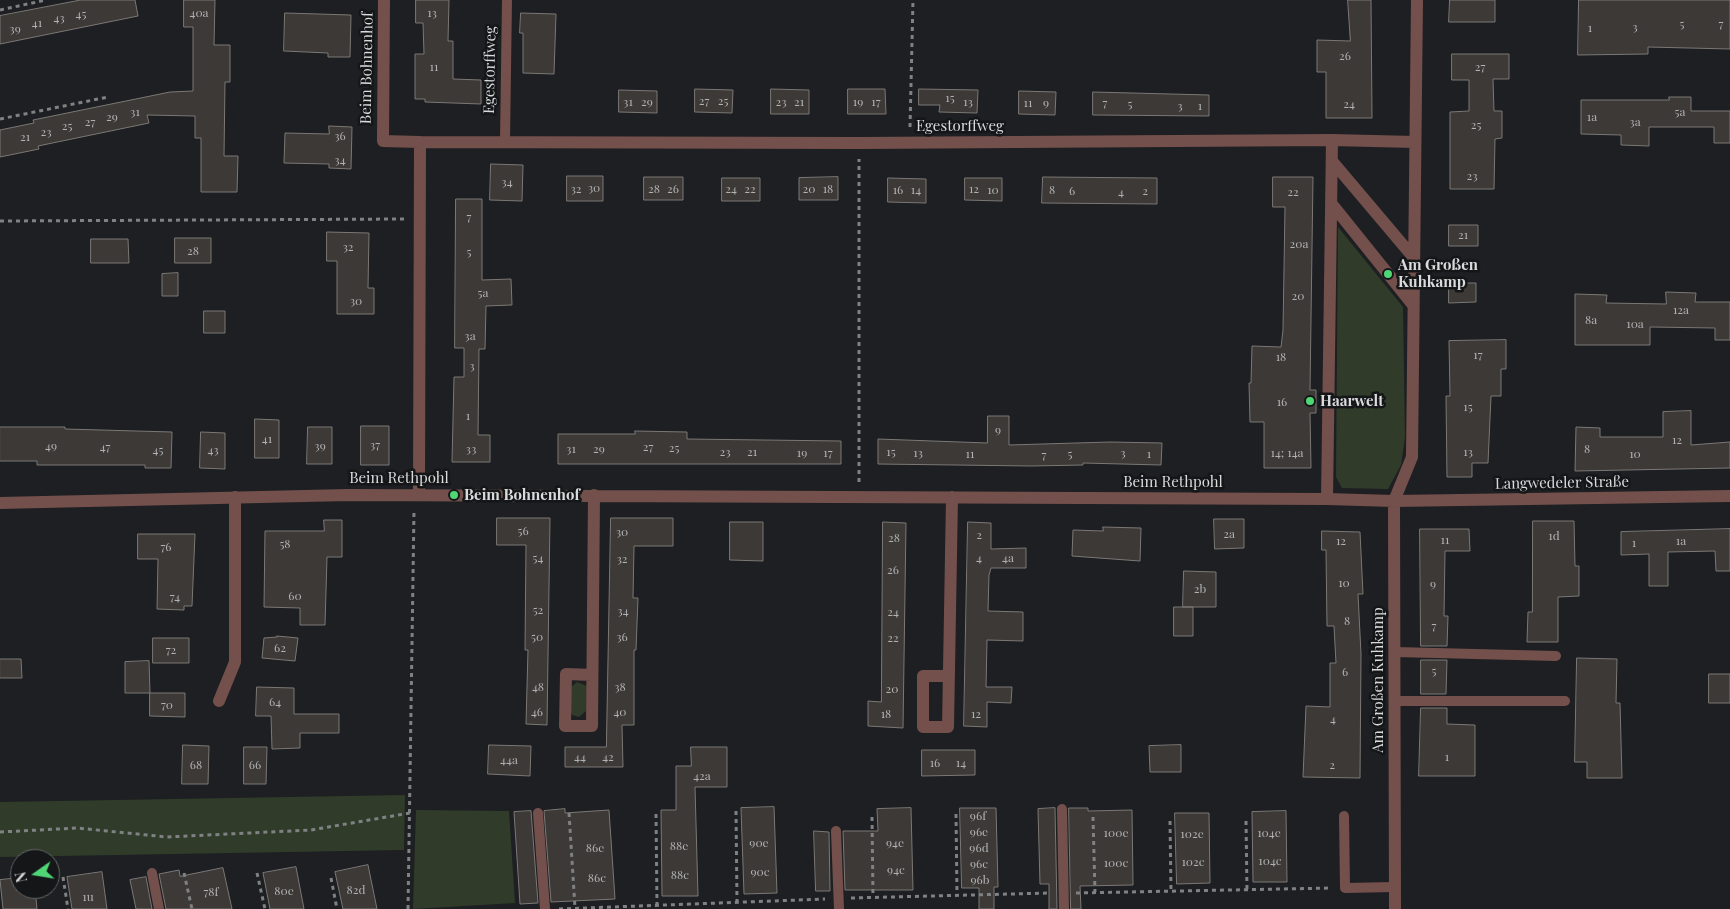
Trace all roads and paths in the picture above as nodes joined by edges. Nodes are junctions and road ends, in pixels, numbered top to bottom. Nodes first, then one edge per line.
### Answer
1 (46, 0) edge
2 (384, 0) edge
3 (507, 0) edge
4 (913, 0) edge
5 (1417, 0) edge
6 (0, 10) edge
7 (108, 97) dead end
8 (0, 118) edge
9 (1332, 140) junction
10 (505, 141) junction
11 (420, 142) junction
12 (1415, 142) junction
13 (859, 143) junction
14 (910, 143) junction
15 (1332, 161) junction
16 (1331, 203) junction
17 (420, 219) junction
18 (0, 220) edge
19 (1414, 258) junction
20 (1413, 305) junction
21 (419, 494) junction
22 (594, 495) junction
23 (1730, 496) edge
24 (234, 497) junction
25 (862, 497) junction
26 (952, 497) junction
27 (1327, 499) junction
28 (1394, 501) junction
29 (0, 503) edge
30 (1394, 652) junction
31 (1556, 656) dead end
32 (592, 675) dead end
33 (948, 676) dead end
34 (219, 701) dead end
35 (1395, 701) junction
36 (1565, 701) dead end
37 (1062, 809) dead end
38 (736, 811) dead end
39 (410, 813) junction
40 (538, 813) dead end
41 (569, 814) dead end
42 (656, 814) dead end
43 (956, 814) dead end
44 (1344, 816) dead end
45 (872, 817) dead end
46 (1093, 817) dead end
47 (1170, 821) dead end
48 (1246, 821) dead end
49 (836, 831) dead end
50 (0, 832) edge
51 (152, 872) dead end
52 (184, 873) dead end
53 (258, 873) dead end
54 (63, 877) dead end
55 (331, 878) dead end
56 (1394, 887) junction
57 (1345, 888) junction
58 (1247, 890) junction
59 (1171, 891) junction
60 (1095, 892) junction
61 (1063, 893) junction
62 (957, 896) junction
63 (873, 898) junction
64 (738, 901) junction
65 (838, 904) edge
66 (658, 905) junction
67 (575, 908) edge
68 (68, 909) edge
69 (159, 909) edge
70 (192, 909) edge
71 (264, 909) edge
72 (337, 909) edge
73 (408, 909) edge
74 (544, 909) edge
75 (550, 909) edge
76 (1064, 909) edge
77 (1395, 909) edge

1 - 6 path
2 - 11 street, Beim Bohnenhof
3 - 10 lane, Egestorffweg
4 - 14 path
5 - 12 street, Am Großen Kuhkamp
7 - 8 path
9 - 12 street, Egestorffweg
9 - 14 street, Egestorffweg
9 - 15 street
10 - 11 street, Egestorffweg
10 - 13 street, Egestorffweg
11 - 17 street
12 - 19 street, Am Großen Kuhkamp
13 - 14 street, Egestorffweg
13 - 25 path
15 - 16 street
15 - 19 street
16 - 20 street
16 - 27 street
17 - 18 path
17 - 21 street
19 - 20 street, Am Großen Kuhkamp
20 - 28 street, Am Großen Kuhkamp
21 - 22 street, Beim Rethpohl
21 - 24 street, Beim Rethpohl
21 - 39 path
22 - 25 street, Beim Rethpohl
22 - 32 street
23 - 28 street, Langwedeler Straße
24 - 29 street, Beim Rethpohl
24 - 34 street
25 - 26 street, Beim Rethpohl
26 - 27 street, Beim Rethpohl
26 - 33 street
27 - 28 street, Beim Rethpohl
28 - 30 street, Am Großen Kuhkamp
30 - 31 lane
30 - 35 street, Am Großen Kuhkamp
35 - 36 lane
35 - 56 street, Am Großen Kuhkamp
37 - 61 lane
38 - 64 path
39 - 50 path
39 - 73 path
40 - 74 lane
41 - 67 path
42 - 66 path
43 - 62 path
44 - 57 lane
45 - 63 path
46 - 60 path
47 - 59 path
48 - 58 path
49 - 65 lane
51 - 69 lane
52 - 70 path
53 - 71 path
54 - 68 path
55 - 72 path
56 - 57 lane
56 - 77 street, Am Großen Kuhkamp
57 - 58 path
58 - 59 path
59 - 60 path
60 - 61 path
61 - 62 path
61 - 76 lane
62 - 63 path
63 - 65 path
64 - 65 path
64 - 66 path
66 - 67 path
67 - 75 path

